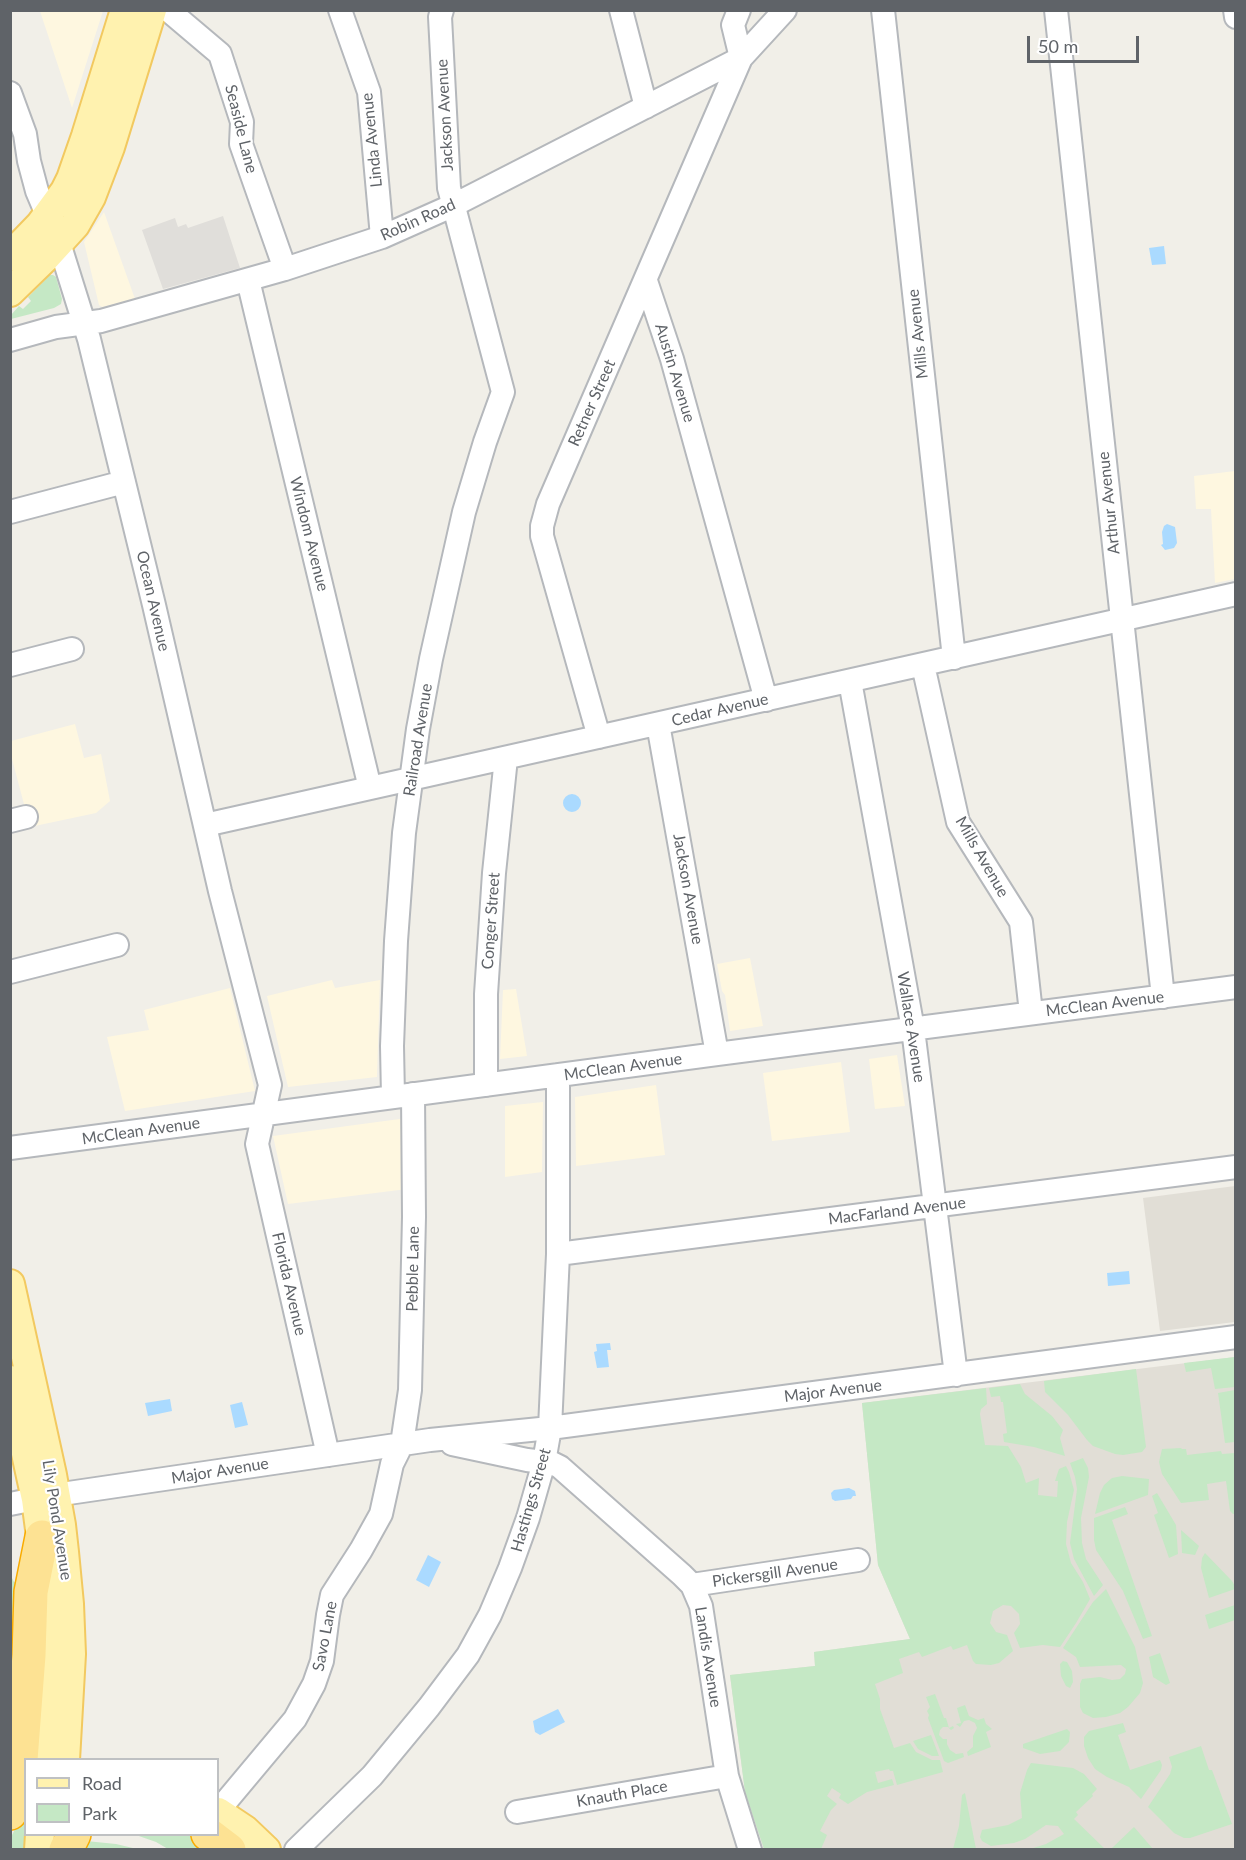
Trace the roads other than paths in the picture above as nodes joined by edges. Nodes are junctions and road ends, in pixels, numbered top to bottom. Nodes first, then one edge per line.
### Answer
1 (125, 10) edge
2 (152, 10) edge
3 (168, 10) edge
4 (340, 10) edge
5 (441, 10) edge
6 (621, 10) edge
7 (739, 10) edge
8 (785, 10) edge
9 (883, 10) edge
10 (1056, 10) edge
11 (1235, 10) edge
12 (1236, 17) edge
13 (741, 58) junction
14 (10, 93) edge
15 (646, 107) junction
16 (454, 205) junction
17 (47, 214) junction
18 (382, 237) junction
19 (59, 243) junction
20 (10, 256) edge
21 (285, 269) junction
22 (248, 279) junction
23 (646, 280) junction
24 (10, 292) edge
25 (84, 324) junction
26 (10, 340) edge
27 (503, 392) joint
28 (124, 482) junction
29 (10, 512) edge
30 (1236, 594) edge
31 (1122, 620) junction
32 (72, 649) dead end
33 (954, 658) junction
34 (10, 665) edge
35 (923, 665) junction
36 (850, 681) junction
37 (766, 700) junction
38 (658, 724) junction
39 (599, 737) junction
40 (506, 758) junction
41 (412, 779) junction
42 (370, 788) junction
43 (205, 825) junction
44 (117, 945) dead end
45 (10, 972) edge
46 (1236, 987) edge
47 (1163, 996) junction
48 (1031, 1013) junction
49 (913, 1029) junction
50 (717, 1054) junction
51 (558, 1076) junction
52 (486, 1085) junction
53 (403, 1096) junction
54 (264, 1114) junction
55 (10, 1148) edge
56 (1236, 1167) edge
57 (935, 1206) junction
58 (558, 1254) junction
59 (10, 1284) edge
60 (1236, 1337) edge
61 (956, 1375) junction
62 (10, 1380) edge
63 (550, 1428) junction
64 (430, 1440) junction
65 (402, 1444) junction
66 (328, 1455) junction
67 (544, 1462) junction
68 (34, 1500) edge
69 (42, 1538) junction
70 (858, 1560) dead end
71 (692, 1585) junction
72 (45, 1758) edge
73 (65, 1758) edge
74 (727, 1776) junction
75 (219, 1810) edge
76 (219, 1812) edge
77 (517, 1812) dead end
78 (10, 1813) edge
79 (73, 1836) edge
80 (211, 1836) edge
81 (66, 1850) edge
82 (229, 1850) edge
83 (266, 1850) edge
84 (296, 1850) edge
85 (750, 1850) edge

1 - 17 main road
2 - 19 main road
3 - 21 street, Seaside Lane
4 - 18 street, Linda Avenue
5 - 16 street, Jackson Avenue
6 - 15 street
7 - 13 street
8 - 13 street, Robin Road
9 - 33 street, Mills Avenue
10 - 31 street, Arthur Avenue
11 - 12 street
13 - 15 street, Robin Road
13 - 23 street
14 - 17 street, Ocean Avenue
15 - 16 street, Robin Road
16 - 18 street, Robin Road
16 - 27 street, Jackson Avenue
17 - 19 street, Ocean Avenue
17 - 20 main road
18 - 21 street, Robin Road
19 - 24 main road
19 - 25 street, Ocean Avenue
21 - 22 street, Robin Road
22 - 25 street, Robin Road
22 - 42 street, Windom Avenue
23 - 37 street, Austin Avenue
23 - 39 street, Retner Street
25 - 26 street, Robin Road
25 - 28 street, Ocean Avenue
27 - 41 street, Railroad Avenue
28 - 29 street
28 - 43 street, Ocean Avenue
30 - 31 street, Cedar Avenue
31 - 33 street, Cedar Avenue
31 - 47 street, Arthur Avenue
32 - 34 street
33 - 35 street, Cedar Avenue
35 - 36 street, Cedar Avenue
35 - 48 street, Mills Avenue
36 - 37 street, Cedar Avenue
36 - 49 street, Wallace Avenue
37 - 38 street, Cedar Avenue
38 - 39 street, Cedar Avenue
38 - 50 street, Jackson Avenue
39 - 40 street, Cedar Avenue
40 - 41 street, Cedar Avenue
40 - 52 street, Conger Street
41 - 42 street, Cedar Avenue
41 - 53 street, Railroad Avenue
42 - 43 street, Cedar Avenue
43 - 54 street, Ocean Avenue
44 - 45 street
46 - 47 street, McClean Avenue
47 - 48 street, McClean Avenue
48 - 49 street, McClean Avenue
49 - 50 street, McClean Avenue
49 - 57 street, Wallace Avenue
50 - 51 street, McClean Avenue
51 - 52 street, McClean Avenue
51 - 58 street, Hastings Street
52 - 53 street, McClean Avenue
53 - 54 street, McClean Avenue
53 - 65 street, Pebble Lane
54 - 55 street, McClean Avenue
54 - 66 street, Florida Avenue
56 - 57 street, MacFarland Avenue
57 - 58 street, MacFarland Avenue
57 - 61 street, Wallace Avenue
58 - 63 street, Hastings Street
59 - 68 main road, Lily Pond Avenue
60 - 61 street, Major Avenue
61 - 63 street, Major Avenue
62 - 68 main road, Lily Pond Avenue
63 - 64 street, Major Avenue
63 - 67 street, Hastings Street
64 - 65 street, Major Avenue
64 - 67 street, Major Avenue
65 - 66 street, Major Avenue
65 - 75 street, Savo Lane
66 - 68 street, Major Avenue
67 - 71 street, Landis Avenue
67 - 84 street, Hastings Street
68 - 69 main road, Lily Pond Avenue
68 - 73 main road, Lily Pond Avenue
69 - 72 main road, Lily Pond Avenue
69 - 78 highway
70 - 71 street, Pickersgill Avenue
71 - 74 street, Landis Avenue
74 - 77 street, Knauth Place
74 - 85 street, Landis Avenue
76 - 83 main road
79 - 81 highway
80 - 82 highway

